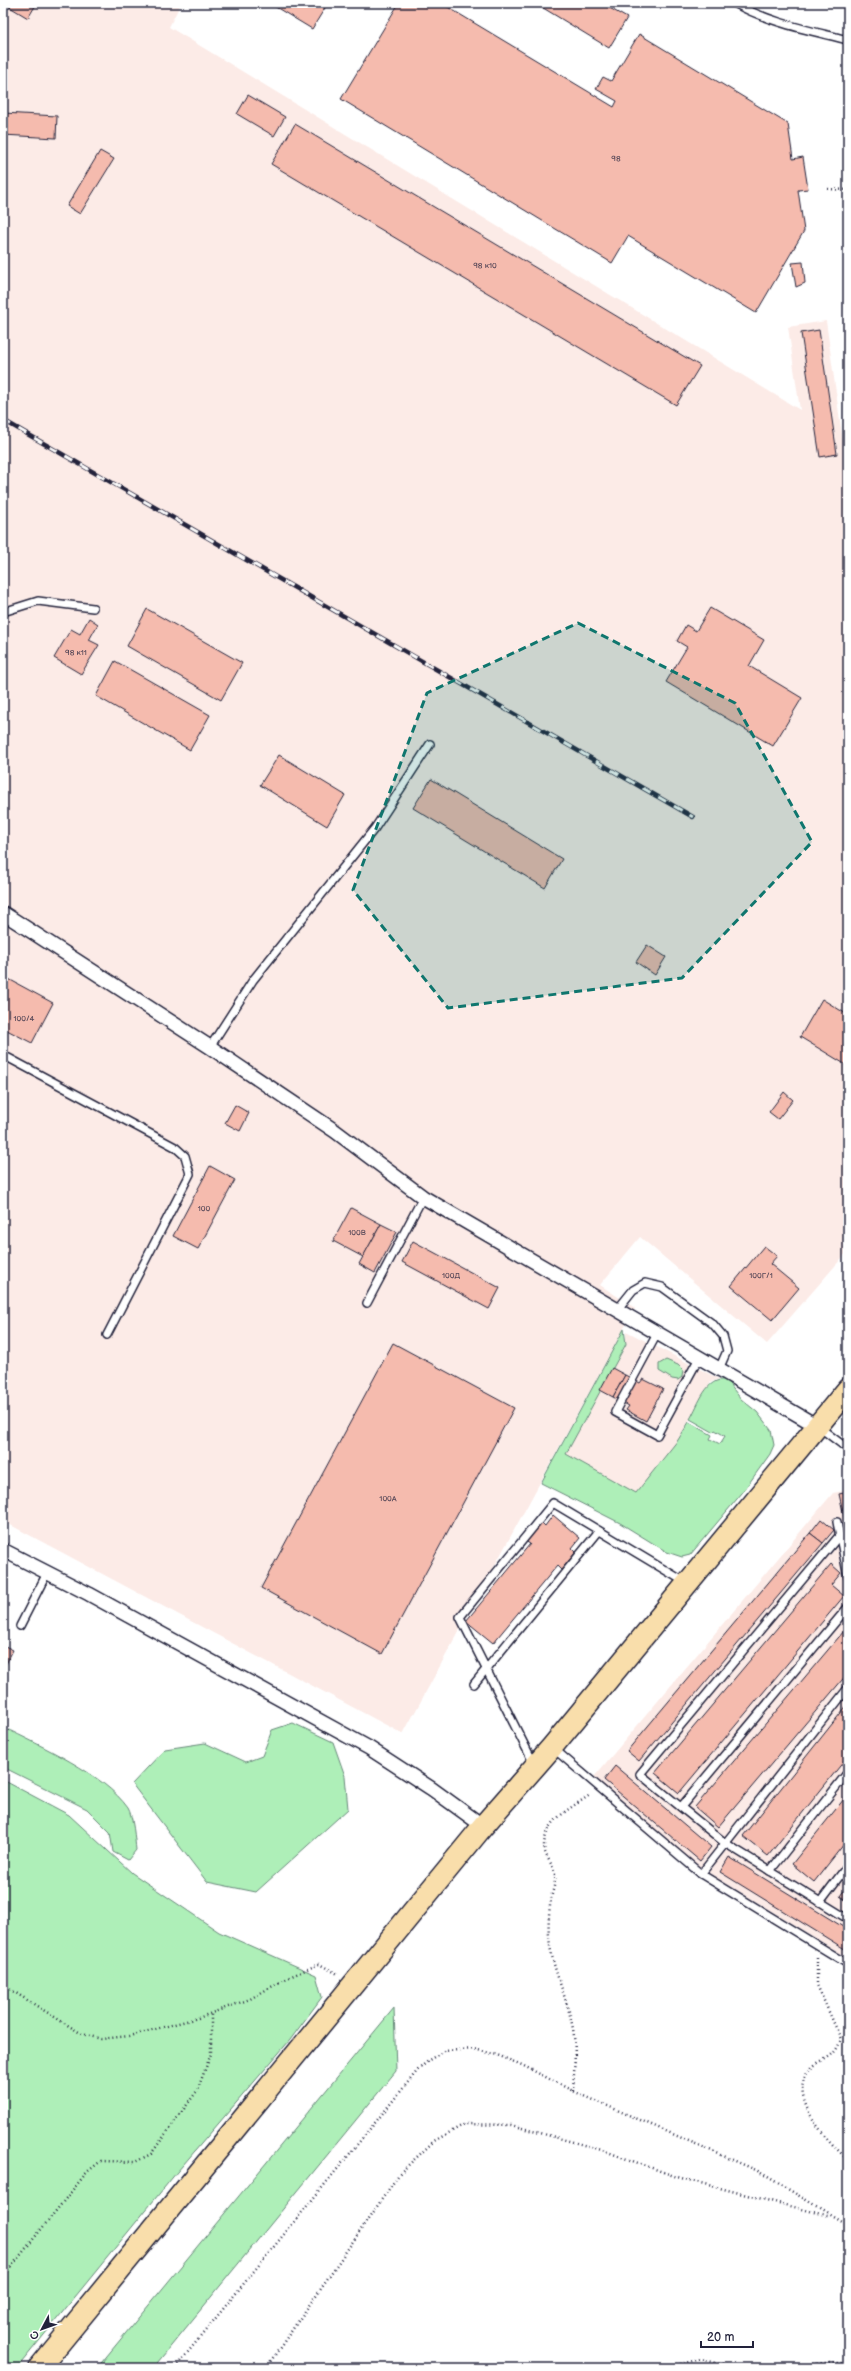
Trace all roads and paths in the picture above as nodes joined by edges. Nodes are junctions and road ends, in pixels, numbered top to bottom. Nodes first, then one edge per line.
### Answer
1 (734, 3) edge
2 (848, 40) edge
3 (828, 189) dead end
4 (848, 190) edge
5 (93, 608) dead end
6 (3, 612) edge
7 (430, 744) dead end
8 (3, 913) edge
9 (210, 1047) junction
10 (3, 1054) edge
11 (423, 1197) junction
12 (367, 1303) dead end
13 (617, 1310) junction
14 (657, 1334) junction
15 (107, 1335) dead end
16 (699, 1358) junction
17 (719, 1369) junction
18 (848, 1389) edge
19 (817, 1426) junction
20 (848, 1449) edge
21 (836, 1522) dead end
22 (600, 1531) junction
23 (839, 1536) junction
24 (3, 1550) edge
25 (47, 1573) junction
26 (848, 1577) edge
27 (687, 1583) junction
28 (848, 1608) edge
29 (20, 1626) dead end
30 (486, 1669) junction
31 (474, 1684) dead end
32 (848, 1688) edge
33 (552, 1746) junction
34 (535, 1766) junction
35 (848, 1772) edge
36 (600, 1788) junction
37 (681, 1807) junction
38 (483, 1826) junction
39 (725, 1843) junction
40 (848, 1864) edge
41 (770, 1871) junction
42 (701, 1874) junction
43 (820, 1902) junction
44 (848, 1919) edge
45 (819, 1947) junction
46 (319, 1964) dead end
47 (848, 1964) edge
48 (3, 1985) edge
49 (211, 2013) junction
50 (573, 2091) junction
51 (848, 2160) edge
52 (832, 2216) junction
53 (848, 2224) edge
54 (3, 2277) edge
55 (848, 2363) edge
56 (39, 2368) edge
57 (175, 2368) edge
58 (266, 2368) edge
59 (664, 2368) edge
60 (735, 2368) edge
61 (781, 2368) edge

1 - 2 lane
3 - 4 path
5 - 6 lane
7 - 9 lane
8 - 9 street
9 - 11 street
10 - 15 lane
11 - 12 lane
11 - 13 street
13 - 14 street
13 - 17 lane
14 - 16 street
14 - 16 lane
16 - 17 street
17 - 19 street
18 - 19 main road
19 - 20 lane
19 - 27 main road
21 - 23 lane
22 - 27 lane
22 - 30 lane
22 - 30 lane
23 - 26 lane
23 - 37 lane
24 - 25 street
25 - 29 lane
25 - 38 street
27 - 33 main road
28 - 37 lane
30 - 31 lane
30 - 34 lane
32 - 39 lane
33 - 34 main road
33 - 36 lane
34 - 38 main road
35 - 41 lane
36 - 42 lane
36 - 50 path
37 - 39 lane
38 - 56 main road
39 - 41 lane
39 - 42 lane
40 - 43 lane
41 - 43 lane
42 - 45 lane
43 - 44 lane
45 - 47 lane
45 - 51 path
46 - 49 path
48 - 49 path
49 - 54 path
50 - 52 path
50 - 57 path
52 - 53 path
52 - 58 path
55 - 61 path
59 - 60 path

